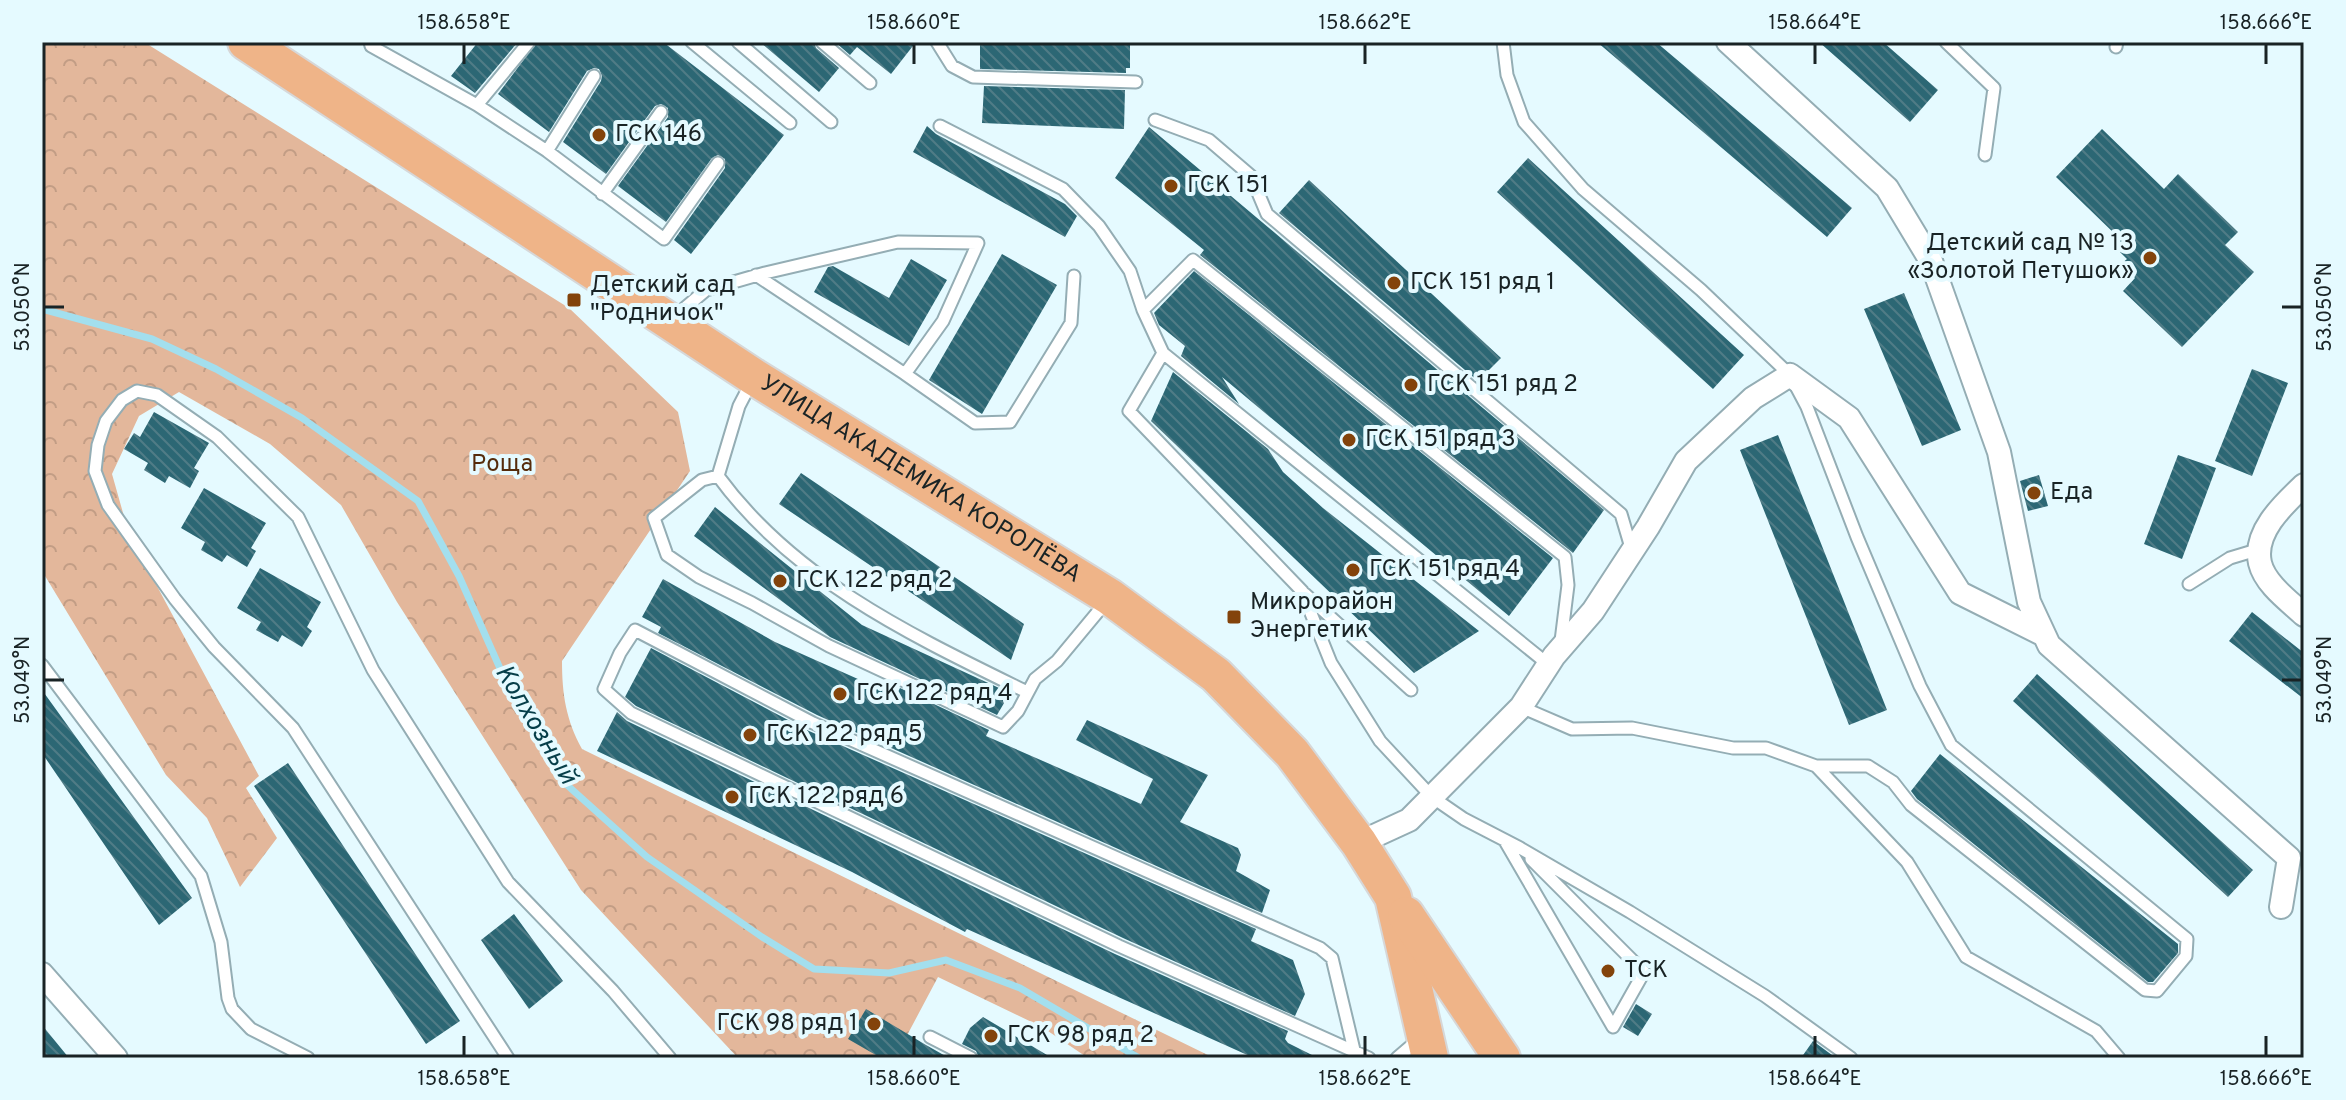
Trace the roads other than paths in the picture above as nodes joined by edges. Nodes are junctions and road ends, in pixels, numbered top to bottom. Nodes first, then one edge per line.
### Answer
1 (246, 42) edge
2 (370, 42) edge
3 (529, 42) edge
4 (692, 42) edge
5 (738, 42) edge
6 (822, 42) edge
7 (937, 42) edge
8 (1503, 42) edge
9 (1728, 42) edge
10 (1946, 42) edge
11 (594, 76) dead end
12 (1136, 82) dead end
13 (870, 83) dead end
14 (477, 105) junction
15 (661, 112) dead end
16 (1155, 120) dead end
17 (831, 122) dead end
18 (790, 123) dead end
19 (940, 126) dead end
20 (547, 151) junction
21 (1985, 155) dead end
22 (718, 163) dead end
23 (602, 194) junction
24 (756, 275) junction
25 (1074, 276) dead end
26 (1143, 310) junction
27 (669, 321) junction
28 (1163, 353) junction
29 (905, 374) junction
30 (1790, 375) junction
31 (754, 377) junction
32 (718, 476) junction
33 (2304, 485) edge
34 (2260, 549) junction
35 (1632, 551) junction
36 (2189, 584) dead end
37 (1302, 591) junction
38 (1110, 597) junction
39 (2304, 615) edge
40 (2044, 635) junction
41 (1554, 657) junction
42 (42, 665) edge
43 (1411, 690) dead end
44 (1027, 692) junction
45 (1521, 707) junction
46 (1816, 766) junction
47 (1432, 797) junction
48 (1505, 840) junction
49 (1359, 843) junction
50 (1520, 848) junction
51 (1393, 897) junction
52 (2281, 907) dead end
53 (42, 974) edge
54 (930, 1037) dead end
55 (1427, 1046) edge
56 (1354, 1050) junction
57 (116, 1058) edge
58 (308, 1058) edge
59 (508, 1058) edge
60 (670, 1058) edge
61 (971, 1058) edge
62 (1369, 1058) edge
63 (1397, 1058) edge
64 (1502, 1058) edge
65 (1851, 1058) edge
66 (2119, 1058) edge

1 - 27 main road, УЛИЦА АКАДЕМИКА КОРОЛЁВА
2 - 14 lane
3 - 14 lane
4 - 18 lane
5 - 17 lane
6 - 13 lane
7 - 12 lane
8 - 30 lane
9 - 40 street
10 - 21 lane
11 - 20 lane
14 - 20 lane
15 - 23 lane
16 - 35 lane
19 - 26 lane
20 - 23 lane
22 - 23 lane
24 - 27 lane
24 - 29 lane
24 - 29 lane
25 - 29 lane
26 - 28 lane
26 - 41 lane
27 - 31 main road, УЛИЦА АКАДЕМИКА КОРОЛЁВА
28 - 37 lane
28 - 41 lane
30 - 35 street
30 - 40 street
30 - 46 lane
31 - 32 lane
31 - 38 main road, УЛИЦА АКАДЕМИКА КОРОЛЁВА
32 - 44 lane
32 - 44 lane
33 - 34 street
34 - 36 lane
34 - 39 street
35 - 41 street
37 - 43 lane
37 - 47 lane
38 - 44 lane
38 - 49 main road, УЛИЦА АКАДЕМИКА КОРОЛЁВА
40 - 52 street
41 - 45 street
42 - 58 lane
45 - 46 lane
45 - 47 street
46 - 66 lane
47 - 48 lane
47 - 49 street
48 - 50 lane
48 - 50 lane
49 - 51 main road, УЛИЦА АКАДЕМИКА КОРОЛЁВА
50 - 65 lane
51 - 55 main road, УЛИЦА АКАДЕМИКА КОРОЛЁВА
51 - 64 main road
53 - 57 street
54 - 61 lane
55 - 63 lane
56 - 56 lane
56 - 62 lane
59 - 60 lane

